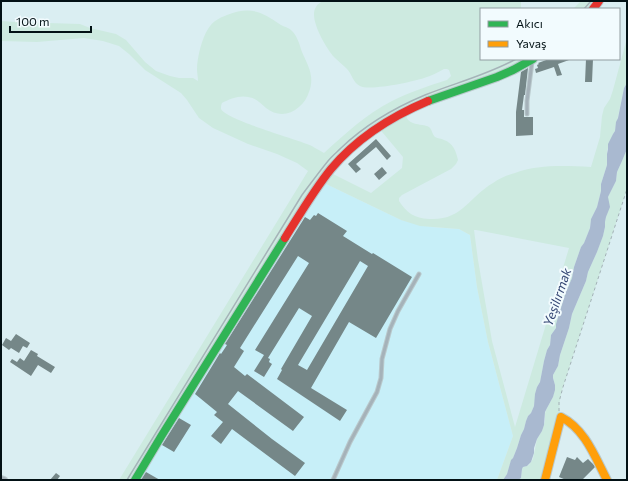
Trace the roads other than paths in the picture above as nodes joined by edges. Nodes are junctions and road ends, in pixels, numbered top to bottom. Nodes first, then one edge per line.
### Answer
1 (530, 60) edge
2 (532, 60) edge
3 (527, 114) dead end
4 (420, 274) dead end
5 (1, 479) edge
6 (4, 480) edge
7 (135, 480) edge
8 (333, 480) edge
9 (545, 480) edge
10 (607, 480) edge

1 - 7 street
2 - 3 lane
4 - 8 lane
5 - 6 street
9 - 10 street

